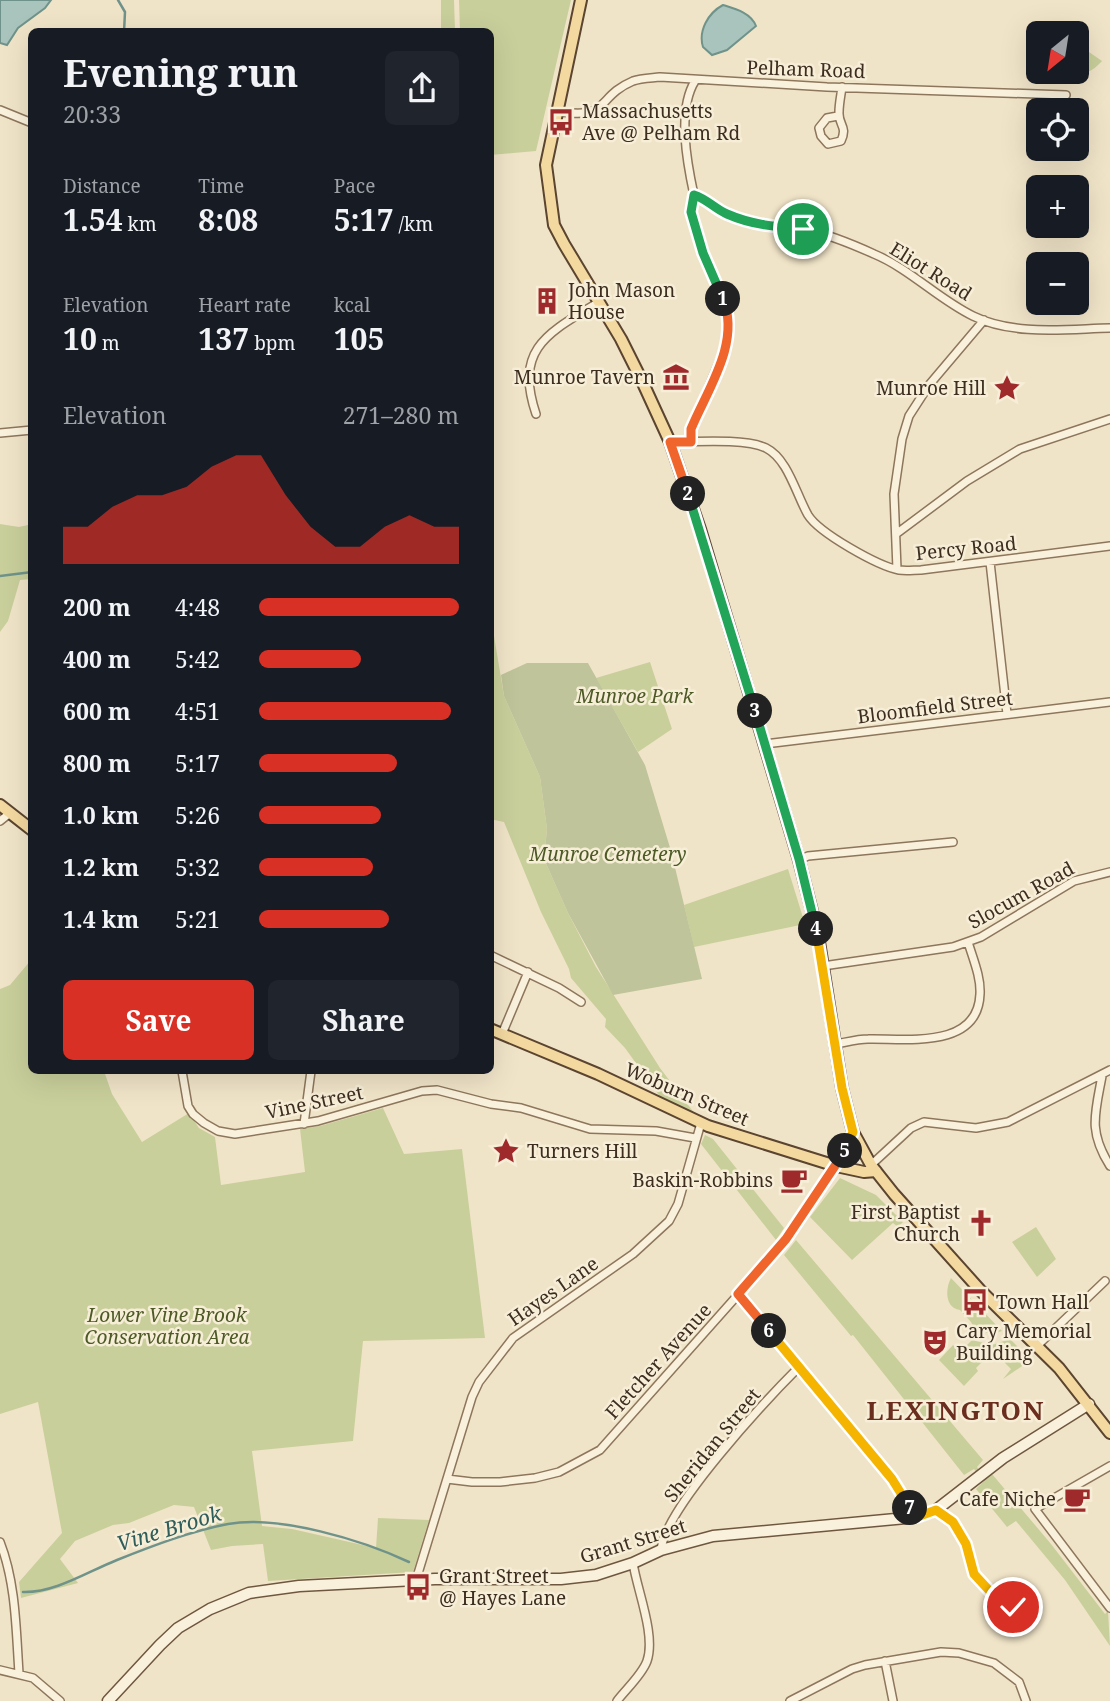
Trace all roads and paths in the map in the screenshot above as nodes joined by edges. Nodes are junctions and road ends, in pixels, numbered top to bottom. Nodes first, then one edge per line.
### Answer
1 (581, 0) edge
2 (695, 81) junction
3 (842, 87) junction
4 (1066, 95) dead end
5 (0, 110) edge
6 (556, 111) junction
7 (838, 116) dead end
8 (28, 120) edge
9 (694, 195) junction
10 (598, 302) junction
11 (984, 320) junction
12 (1110, 328) edge
13 (536, 414) dead end
14 (1110, 419) edge
15 (28, 430) edge
16 (0, 433) edge
17 (670, 442) junction
18 (691, 442) junction
19 (896, 534) junction
20 (1110, 546) edge
21 (990, 562) junction
22 (897, 569) junction
23 (1110, 702) edge
24 (1007, 714) junction
25 (765, 744) junction
26 (0, 805) edge
27 (10, 813) junction
28 (0, 821) edge
29 (28, 827) edge
30 (953, 842) dead end
31 (799, 859) junction
32 (1110, 872) edge
33 (968, 942) junction
34 (494, 957) edge
35 (823, 966) junction
36 (528, 972) junction
37 (581, 1002) dead end
38 (494, 1031) edge
39 (502, 1034) junction
40 (836, 1044) junction
41 (1110, 1070) edge
42 (183, 1074) edge
43 (311, 1074) edge
44 (1101, 1076) junction
45 (701, 1123) junction
46 (304, 1124) junction
47 (853, 1132) junction
48 (695, 1138) junction
49 (836, 1166) junction
50 (1110, 1166) edge
51 (874, 1168) junction
52 (1105, 1281) dead end
53 (738, 1294) junction
54 (1038, 1345) junction
55 (799, 1367) junction
56 (1089, 1404) junction
57 (1110, 1433) edge
58 (1110, 1466) edge
59 (447, 1479) junction
60 (936, 1510) junction
61 (917, 1517) junction
62 (0, 1542) edge
63 (662, 1550) junction
64 (633, 1563) junction
65 (416, 1580) junction
66 (1013, 1607) dead end
67 (1110, 1608) edge
68 (885, 1661) junction
69 (0, 1670) edge
70 (19, 1673) junction
71 (60, 1701) edge
72 (108, 1701) edge
73 (617, 1701) edge
74 (790, 1701) edge
75 (893, 1701) edge
76 (1026, 1701) edge

1 - 6 main road
2 - 3 street, Pelham Road
2 - 6 street, Pelham Road
2 - 9 street
3 - 4 street, Pelham Road
3 - 7 street
5 - 8 street
6 - 10 main road
9 - 11 street, Eliot Road
9 - 18 street
10 - 13 street
10 - 17 main road
11 - 12 street, Eliot Road
11 - 19 street
14 - 19 street
15 - 16 street
17 - 18 street, Percy Road
17 - 25 main road
18 - 22 street, Percy Road
19 - 22 street
20 - 21 street, Percy Road
21 - 22 street, Percy Road
21 - 24 street
23 - 24 street, Bloomfield Street
24 - 25 street, Bloomfield Street
25 - 31 main road
26 - 27 main road
27 - 28 street
27 - 29 main road
30 - 31 street
31 - 35 main road
32 - 33 street, Slocum Road
33 - 35 street, Slocum Road
33 - 40 street
34 - 36 street
35 - 40 main road
36 - 37 street
36 - 39 street
38 - 39 main road, Woburn Street
39 - 45 main road, Woburn Street
40 - 47 main road
41 - 44 street
42 - 46 street, Vine Street
43 - 46 street
44 - 50 street
44 - 51 street
45 - 48 street, Hayes Lane
45 - 49 main road, Woburn Street
46 - 48 street, Vine Street
47 - 49 main road
47 - 51 main road
48 - 59 street, Hayes Lane
49 - 51 main road, Woburn Street
49 - 53 street, Fletcher Avenue
51 - 54 main road
52 - 54 street
53 - 55 street
53 - 59 street, Fletcher Avenue
54 - 56 main road
55 - 61 street
55 - 63 street, Sheridan Street
56 - 57 main road
56 - 60 street, Grant Street
58 - 67 street
59 - 65 street, Hayes Lane
60 - 61 street, Grant Street
60 - 66 street
61 - 63 street, Grant Street
62 - 70 street
63 - 64 street, Grant Street
64 - 65 street, Grant Street
64 - 73 street
65 - 72 street, Grant Street
68 - 74 street
68 - 75 street
68 - 76 street
69 - 70 street
70 - 71 street

